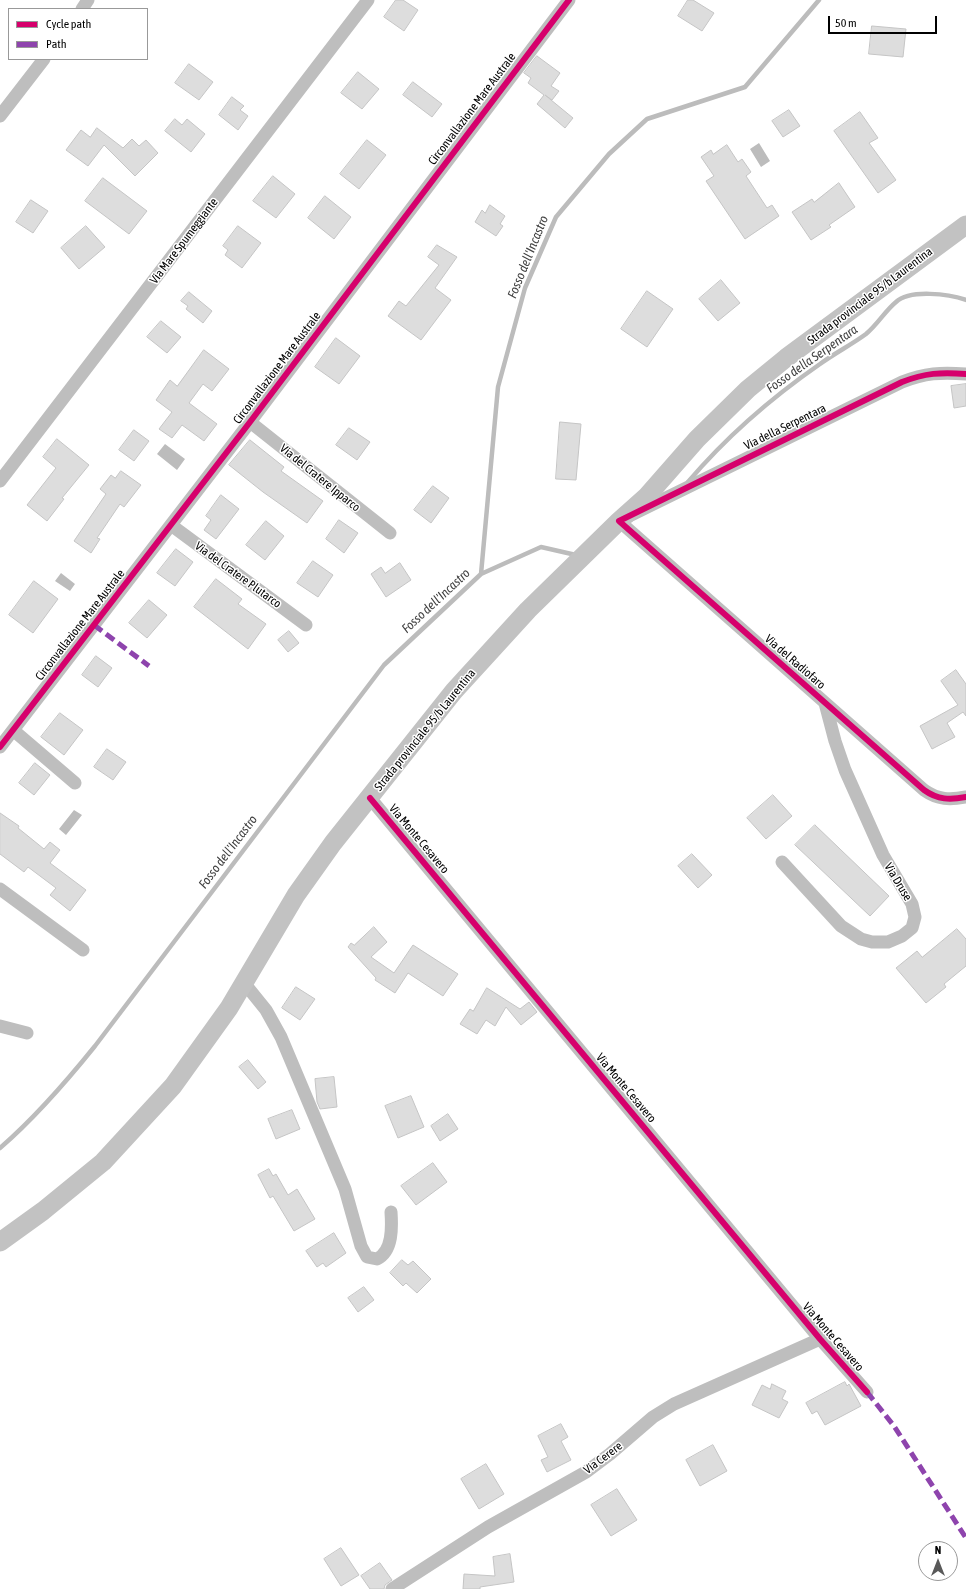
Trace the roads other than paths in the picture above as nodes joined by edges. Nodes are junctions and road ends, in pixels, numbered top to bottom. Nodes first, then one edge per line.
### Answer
1 (368, 0) edge
2 (569, 0) edge
3 (43, 60) edge
4 (0, 116) edge
5 (966, 225) edge
6 (966, 374) edge
7 (250, 422) junction
8 (0, 481) edge
9 (619, 521) junction
10 (171, 525) junction
11 (390, 534) dead end
12 (306, 625) dead end
13 (825, 704) junction
14 (14, 730) junction
15 (0, 747) edge
16 (75, 783) dead end
17 (966, 797) edge
18 (370, 798) junction
19 (782, 862) dead end
20 (0, 889) edge
21 (83, 950) dead end
22 (245, 984) junction
23 (0, 1026) edge
24 (28, 1032) dead end
25 (391, 1212) dead end
26 (0, 1242) edge
27 (820, 1339) junction
28 (866, 1392) dead end
29 (392, 1589) edge

1 - 8 street, Via Mare Spumeggiante
2 - 7 street, Circonvallazione Mare Australe
3 - 4 street
5 - 9 main road, Strada provinciale 95/b Laurentina
6 - 9 street, Via della Serpentara
7 - 10 street, Circonvallazione Mare Australe
7 - 11 street, Via del Cratere Ipparco
9 - 13 street, Via del Radiofaro
9 - 18 main road, Strada provinciale 95/b Laurentina
10 - 12 street, Via del Cratere Plutarco
10 - 14 street, Circonvallazione Mare Australe
13 - 17 street, Via del Radiofaro
13 - 19 street, Via Druse
14 - 15 street, Circonvallazione Mare Australe
14 - 16 street
18 - 22 main road, Strada provinciale 95/b Laurentina
18 - 27 street, Via Monte Cesavero
20 - 21 street
22 - 25 street
22 - 26 main road, Strada provinciale 95/b Laurentina
23 - 24 street
27 - 28 street, Via Monte Cesavero
27 - 29 street, Via Cerere

